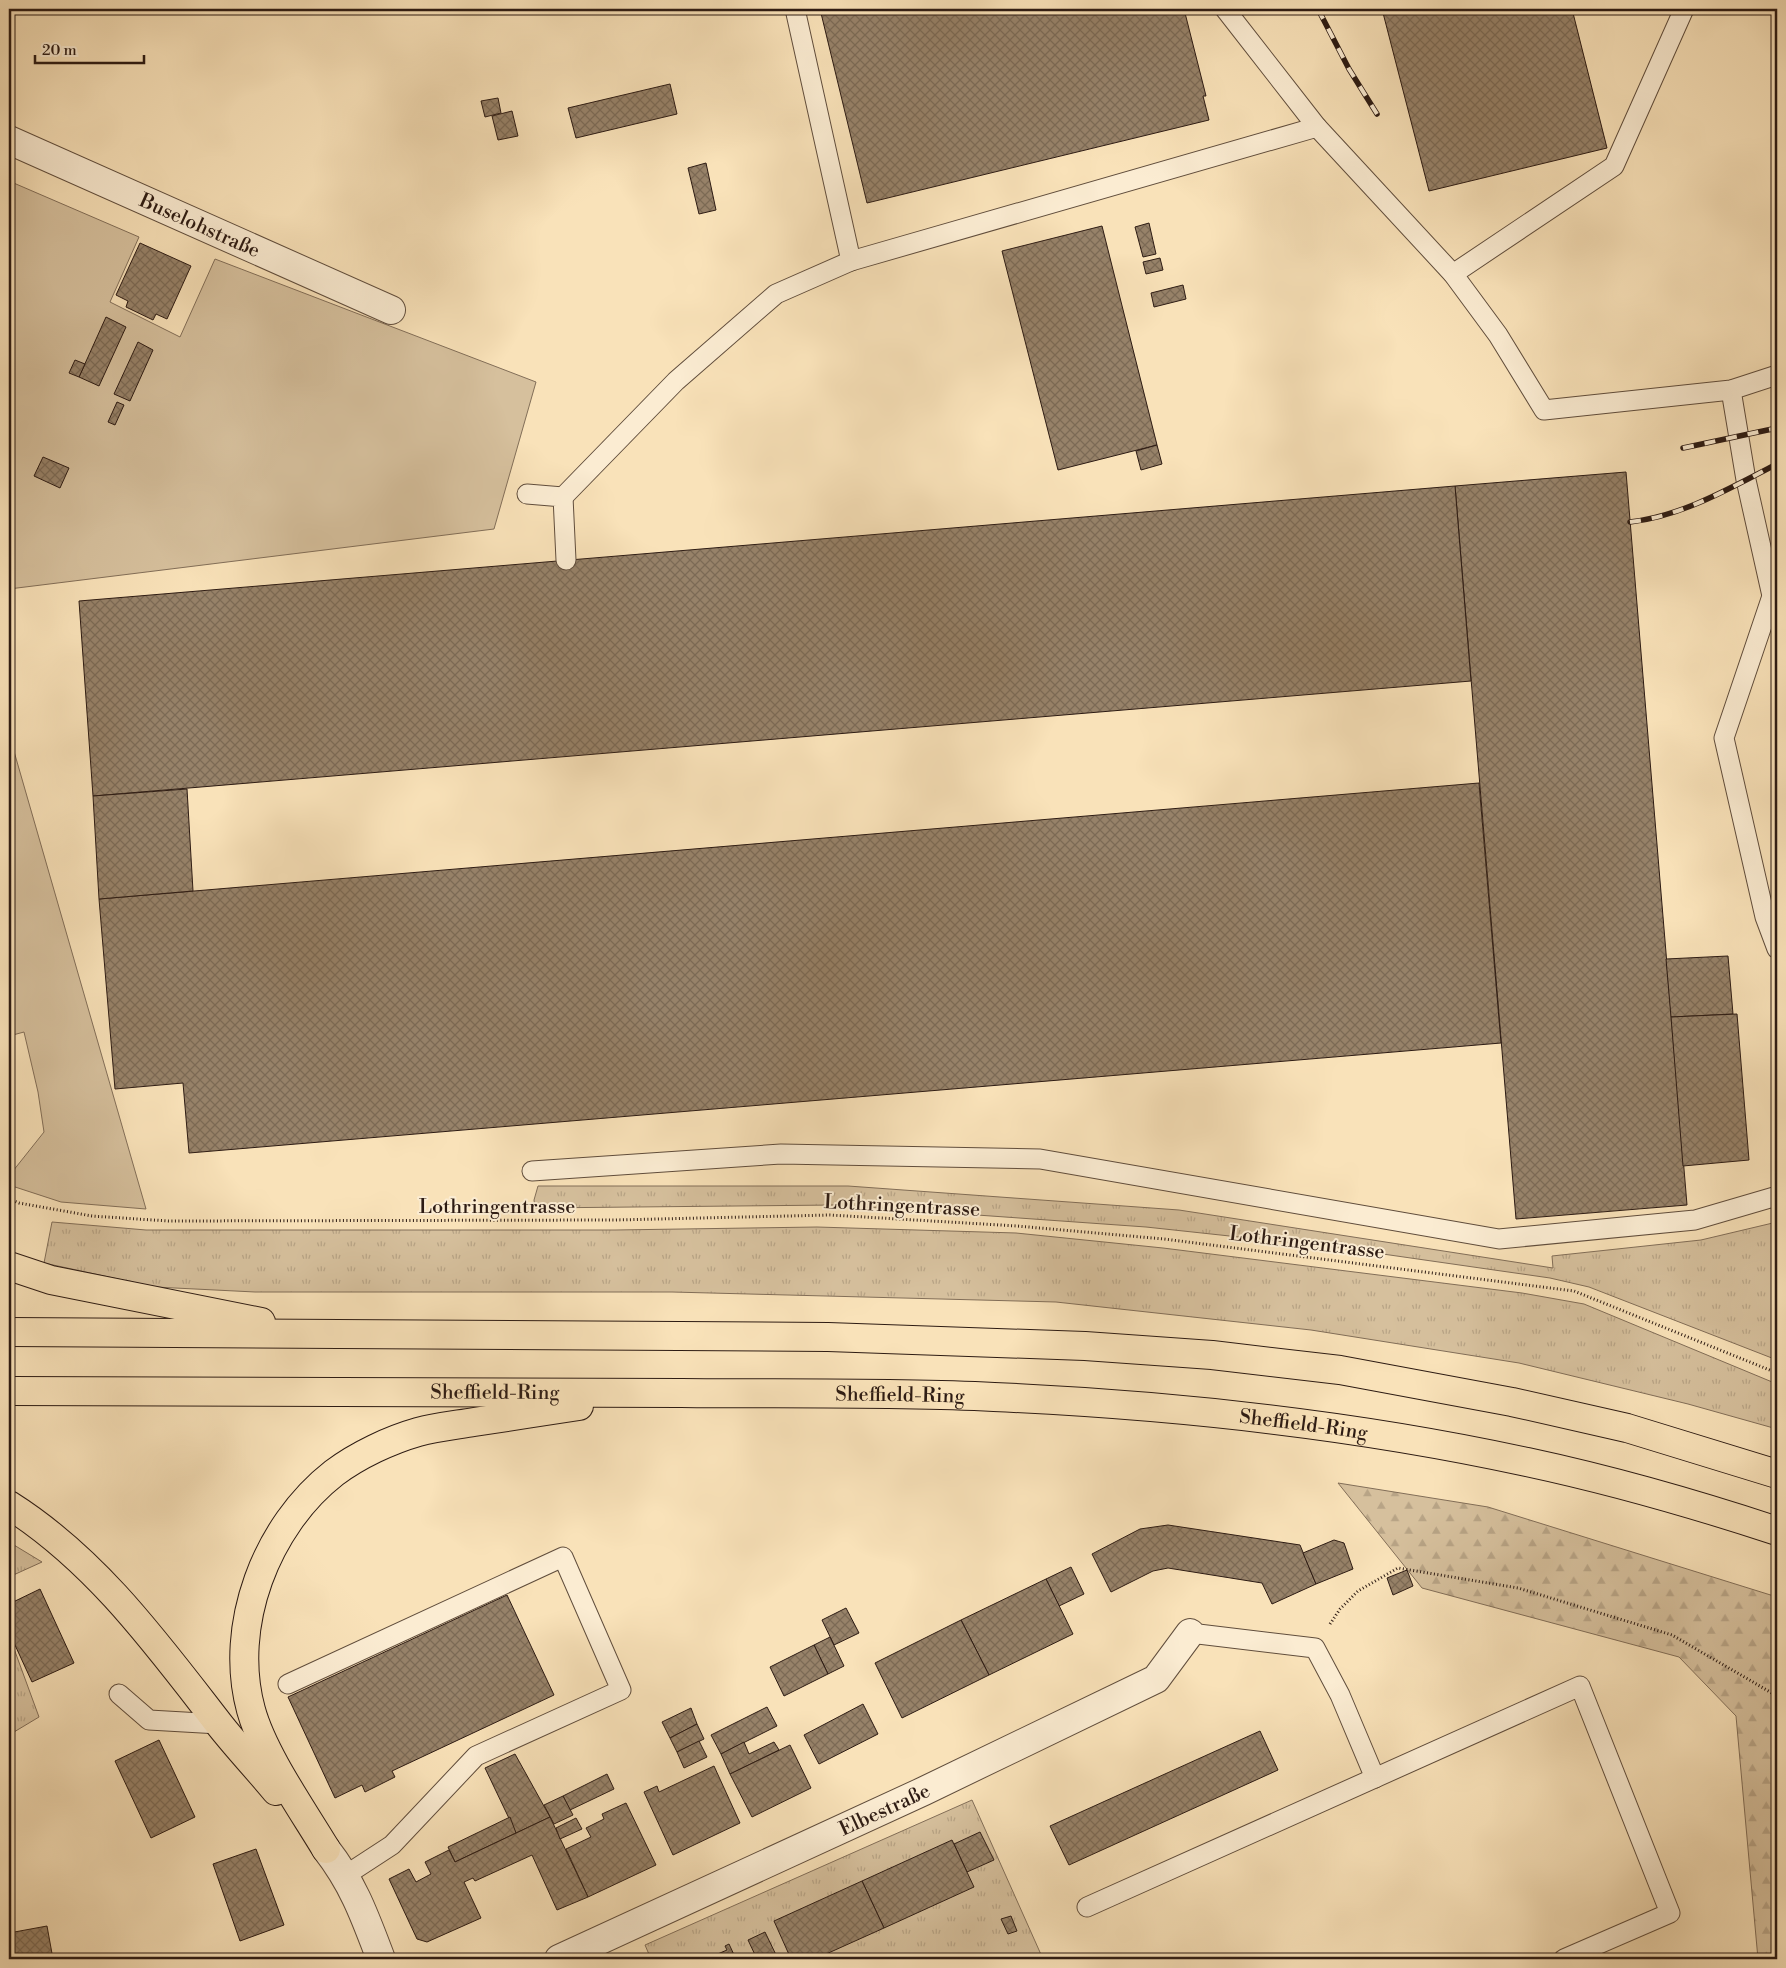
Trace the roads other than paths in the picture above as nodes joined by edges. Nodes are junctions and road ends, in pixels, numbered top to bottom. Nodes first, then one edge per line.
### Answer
1 (795, 9) edge
2 (1225, 9) edge
3 (1684, 9) edge
4 (1317, 127) junction
5 (9, 140) edge
6 (852, 261) junction
7 (1453, 274) junction
8 (391, 310) dead end
9 (1777, 374) edge
10 (1731, 390) junction
11 (527, 494) dead end
12 (563, 497) junction
13 (566, 560) dead end
14 (1774, 596) edge
15 (1777, 949) edge
16 (532, 1171) dead end
17 (1777, 1196) edge
18 (9, 1266) edge
19 (9, 1332) edge
20 (326, 1335) junction
21 (9, 1391) edge
22 (659, 1393) junction
23 (1777, 1474) edge
24 (9, 1505) edge
25 (1777, 1531) edge
26 (1190, 1633) joint
27 (288, 1684) dead end
28 (119, 1694) dead end
29 (219, 1724) junction
30 (1375, 1778) junction
31 (326, 1849) junction
32 (346, 1875) junction
33 (1087, 1907) dead end
34 (381, 1959) edge
35 (559, 1959) edge
36 (1564, 1959) edge

1 - 6 lane
2 - 4 lane
3 - 7 lane
4 - 6 lane
4 - 7 lane
5 - 8 street, Buselohstraße
6 - 12 lane
7 - 10 lane
9 - 10 lane
10 - 14 lane
11 - 12 lane
12 - 13 lane
14 - 15 lane
16 - 17 lane
18 - 20 highway
19 - 20 highway
20 - 23 highway
21 - 22 highway, Sheffield-Ring
22 - 25 highway, Sheffield-Ring
22 - 31 highway
24 - 29 highway
26 - 30 lane
26 - 35 street, Elbestraße
27 - 32 lane
28 - 29 lane
29 - 31 highway
30 - 33 lane
30 - 36 lane
31 - 32 street
32 - 34 street

